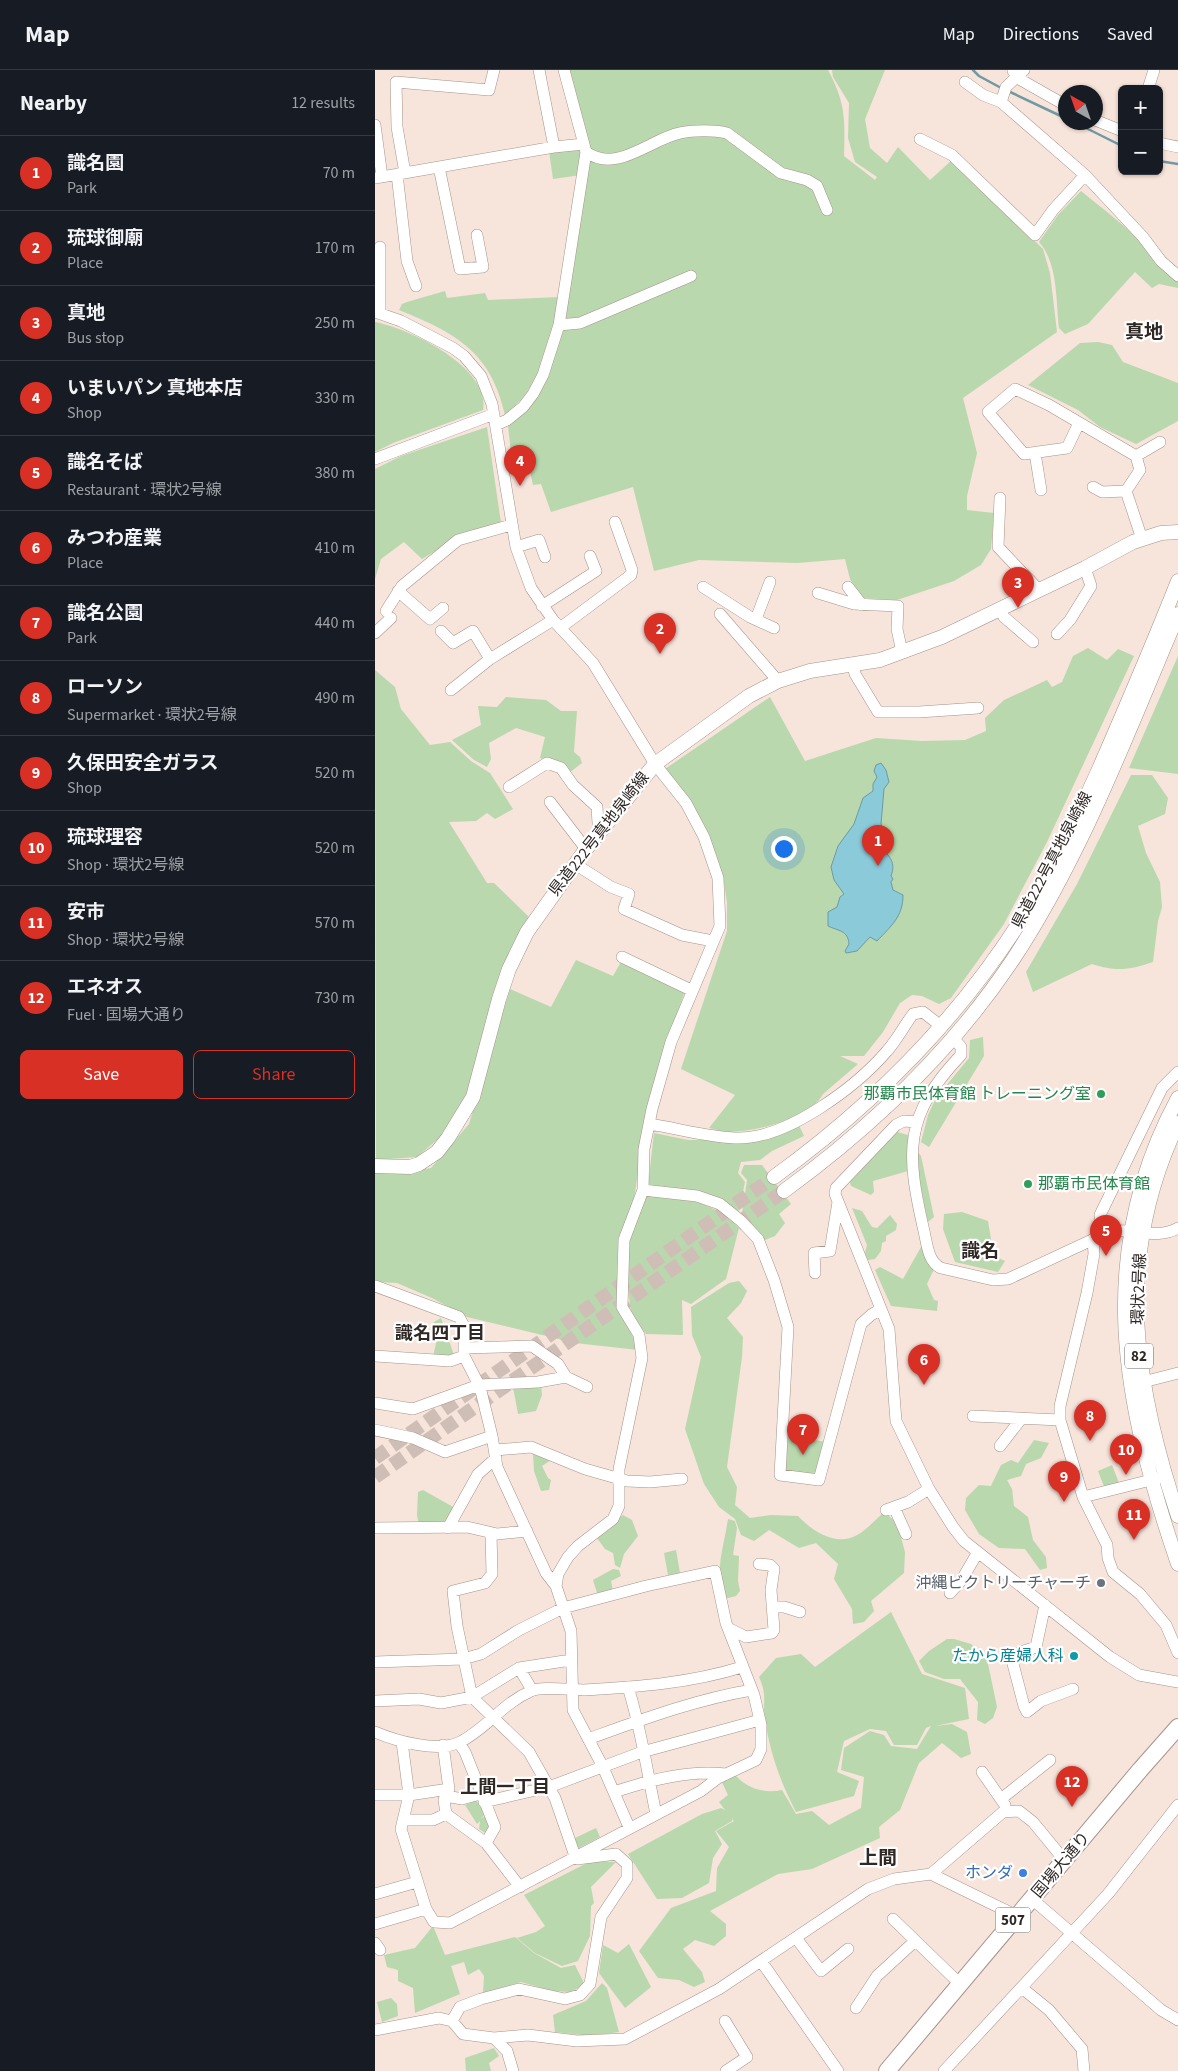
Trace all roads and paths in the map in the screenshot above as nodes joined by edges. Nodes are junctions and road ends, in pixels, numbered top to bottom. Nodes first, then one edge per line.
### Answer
1 (494, 70) edge
2 (539, 70) edge
3 (564, 70) edge
4 (1154, 70) edge
5 (1017, 72) edge
6 (965, 82) dead end
7 (1149, 85) edge
8 (1003, 95) junction
9 (1058, 100) edge
10 (1103, 123) edge
11 (375, 125) edge
12 (1120, 130) edge
13 (920, 139) dead end
14 (1163, 145) edge
15 (553, 147) junction
16 (1178, 147) edge
17 (585, 148) junction
18 (439, 167) junction
19 (401, 174) junction
20 (1085, 175) junction
21 (378, 178) edge
22 (827, 210) dead end
23 (477, 235) dead end
24 (380, 247) dead end
25 (691, 276) dead end
26 (1178, 276) edge
27 (416, 286) dead end
28 (377, 313) edge
29 (559, 325) junction
30 (495, 419) junction
31 (1079, 423) junction
32 (1160, 442) dead end
33 (1035, 452) junction
34 (1136, 456) junction
35 (375, 460) edge
36 (1093, 487) dead end
37 (1041, 490) dead end
38 (1126, 491) junction
39 (1000, 498) dead end
40 (615, 522) dead end
41 (511, 526) junction
42 (1176, 529) edge
43 (1142, 539) junction
44 (516, 547) junction
45 (590, 556) dead end
46 (545, 557) dead end
47 (1085, 568) junction
48 (1178, 581) edge
49 (770, 582) dead end
50 (703, 587) dead end
51 (848, 587) dead end
52 (398, 590) junction
53 (1039, 590) junction
54 (818, 593) dead end
55 (862, 605) junction
56 (542, 606) junction
57 (443, 608) dead end
58 (1000, 610) junction
59 (1173, 610) edge
60 (720, 614) dead end
61 (753, 618) junction
62 (556, 624) junction
63 (774, 628) dead end
64 (441, 631) dead end
65 (734, 632) junction
66 (375, 634) edge
67 (1057, 634) dead end
68 (1033, 642) dead end
69 (902, 652) junction
70 (490, 659) junction
71 (853, 665) junction
72 (778, 681) junction
73 (451, 690) dead end
74 (978, 708) dead end
75 (655, 764) junction
76 (509, 787) dead end
77 (550, 802) dead end
78 (604, 828) junction
79 (585, 849) junction
80 (575, 864) junction
81 (713, 941) junction
82 (622, 957) dead end
83 (691, 990) junction
84 (942, 1027) junction
85 (953, 1038) junction
86 (1178, 1072) edge
87 (1178, 1098) edge
88 (917, 1122) junction
89 (1178, 1123) edge
90 (649, 1124) junction
91 (375, 1166) edge
92 (774, 1177) tunnel mouth
93 (1149, 1179) junction
94 (643, 1190) junction
95 (784, 1191) tunnel mouth
96 (838, 1202) junction
97 (1178, 1228) edge
98 (1136, 1232) junction
99 (1098, 1237) junction
100 (815, 1273) dead end
101 (375, 1286) edge
102 (881, 1309) junction
103 (464, 1352) junction
104 (375, 1356) edge
105 (1178, 1373) edge
106 (566, 1377) junction
107 (1143, 1382) junction
108 (479, 1385) junction
109 (587, 1387) dead end
110 (375, 1403) edge
111 (973, 1416) dead end
112 (1021, 1419) junction
113 (1060, 1420) junction
114 (375, 1430) edge
115 (493, 1436) junction
116 (1000, 1446) dead end
117 (495, 1454) junction
118 (1159, 1478) junction
119 (619, 1479) junction
120 (682, 1479) dead end
121 (929, 1489) junction
122 (1083, 1497) junction
123 (1178, 1516) edge
124 (375, 1528) edge
125 (448, 1528) junction
126 (527, 1531) junction
127 (491, 1532) junction
128 (906, 1534) dead end
129 (978, 1552) junction
130 (759, 1564) dead end
131 (1178, 1564) edge
132 (556, 1586) junction
133 (950, 1592) dead end
134 (1045, 1605) junction
135 (772, 1607) junction
136 (563, 1608) junction
137 (801, 1612) dead end
138 (728, 1628) junction
139 (1178, 1653) edge
140 (463, 1659) junction
141 (571, 1660) junction
142 (375, 1662) edge
143 (742, 1667) junction
144 (519, 1668) junction
145 (1177, 1678) edge
146 (627, 1687) junction
147 (1073, 1689) dead end
148 (532, 1690) junction
149 (571, 1690) junction
150 (752, 1690) junction
151 (472, 1697) junction
152 (375, 1701) edge
153 (492, 1718) junction
154 (760, 1720) junction
155 (638, 1721) junction
156 (1178, 1727) edge
157 (375, 1732) edge
158 (588, 1739) junction
159 (402, 1742) junction
160 (459, 1743) junction
161 (443, 1745) junction
162 (642, 1752) junction
163 (1050, 1760) dead end
164 (602, 1765) junction
165 (982, 1772) dead end
166 (726, 1774) junction
167 (649, 1780) junction
168 (549, 1787) junction
169 (614, 1792) junction
170 (448, 1793) junction
171 (375, 1795) edge
172 (409, 1795) junction
173 (482, 1798) junction
174 (1001, 1800) junction
175 (1178, 1805) edge
176 (1008, 1811) junction
177 (446, 1814) junction
178 (656, 1814) junction
179 (403, 1820) junction
180 (629, 1827) junction
181 (486, 1843) junction
182 (573, 1858) junction
183 (1065, 1861) junction
184 (931, 1874) junction
185 (417, 1882) junction
186 (520, 1888) junction
187 (375, 1894) edge
188 (1032, 1899) junction
189 (426, 1909) junction
190 (1017, 1916) junction
191 (893, 1920) dead end
192 (375, 1924) edge
193 (1073, 1933) junction
194 (796, 1938) junction
195 (915, 1941) junction
196 (848, 1949) dead end
197 (761, 1961) junction
198 (959, 1983) junction
199 (1022, 1988) junction
200 (856, 2008) dead end
201 (1178, 2020) edge
202 (452, 2021) junction
203 (725, 2021) dead end
204 (375, 2030) edge
205 (494, 2038) junction
206 (513, 2071) edge
207 (726, 2071) edge
208 (838, 2071) edge
209 (887, 2071) edge
210 (944, 2071) edge
211 (1083, 2071) edge

1 - 19 street
2 - 15 street
3 - 17 street
4 - 7 street
5 - 8 street
5 - 9 street
6 - 8 street
8 - 20 street
10 - 12 street
11 - 21 street
13 - 20 street
14 - 16 street
15 - 17 street
15 - 18 street
17 - 22 street
17 - 29 street
18 - 19 street
18 - 23 street
19 - 21 street
19 - 27 street
20 - 26 street
24 - 28 street
25 - 29 street
28 - 30 street
29 - 30 street
30 - 35 street
30 - 41 street
31 - 33 street
31 - 33 street
31 - 34 street
32 - 34 street
33 - 37 street
34 - 38 street
36 - 38 street
38 - 43 street
39 - 53 street
40 - 62 street
41 - 44 street
41 - 52 street
42 - 43 main road, 県道222号真地泉崎線
43 - 47 main road, 県道222号真地泉崎線
44 - 46 street
44 - 56 street
45 - 56 street
47 - 53 main road, 県道222号真地泉崎線
47 - 67 street
48 - 59 main road, 県道222号真地泉崎線
49 - 61 street
50 - 61 street
51 - 55 street
52 - 57 street
52 - 66 street
53 - 58 main road, 県道222号真地泉崎線
54 - 55 street
55 - 69 street
56 - 62 street
58 - 68 street
58 - 69 main road, 県道222号真地泉崎線
59 - 84 main road, 県道222号真地泉崎線
59 - 85 main road, 県道222号真地泉崎線
60 - 65 street
61 - 63 street
61 - 65 street
62 - 70 street
62 - 75 street
64 - 70 street
65 - 72 street
69 - 71 main road, 県道222号真地泉崎線
70 - 73 street
71 - 72 main road, 県道222号真地泉崎線
71 - 74 street
72 - 75 main road, 県道222号真地泉崎線
75 - 78 main road, 県道222号真地泉崎線
75 - 81 street
76 - 78 street
77 - 79 street
78 - 79 main road, 県道222号真地泉崎線
79 - 80 main road, 県道222号真地泉崎線
80 - 81 street
80 - 91 main road, 県道222号真地泉崎線
81 - 83 street
82 - 83 street
83 - 90 street
84 - 90 street
84 - 92 main road, 県道222号真地泉崎線
85 - 88 street
85 - 95 main road, 県道222号真地泉崎線
86 - 99 street
87 - 93 main road, 環状2号線 / 82
88 - 96 street
88 - 99 street
89 - 93 main road, 環状2号線 / 82
90 - 94 street
93 - 98 main road, 環状2号線 / 82
94 - 102 street
94 - 119 street
96 - 100 street
96 - 102 street
97 - 98 street
98 - 99 street
98 - 107 main road, 環状2号線 / 82
98 - 118 main road, 環状2号線 / 82
99 - 113 street
101 - 103 street
102 - 121 street
103 - 104 street
103 - 106 street
103 - 108 street
105 - 107 street
106 - 108 street
106 - 109 street
107 - 118 main road, 環状2号線 / 82
108 - 110 street
108 - 115 street
111 - 112 street
112 - 113 street
112 - 116 street
113 - 122 street
114 - 115 street
115 - 117 street
117 - 119 street
117 - 125 street
117 - 126 street
118 - 122 street
118 - 123 main road, 環状2号線 / 82
118 - 131 main road, 環状2号線 / 82
119 - 120 street
119 - 132 street
121 - 128 street
121 - 129 street
122 - 139 street
124 - 125 street
125 - 127 street
126 - 127 street
126 - 132 street
127 - 140 street
129 - 133 street
129 - 134 street
130 - 135 street
132 - 136 street
134 - 145 street
134 - 147 street
135 - 137 street
135 - 138 street
136 - 138 street
136 - 140 street
136 - 141 street
138 - 143 street
140 - 142 street
140 - 151 street
141 - 144 street
141 - 149 street
143 - 146 street
143 - 150 street
144 - 148 street
144 - 151 street
146 - 149 street
146 - 155 street
148 - 149 street
148 - 153 street
149 - 158 street
150 - 154 street
150 - 155 street
151 - 152 street
151 - 153 street
153 - 160 street
153 - 168 street
154 - 162 street
154 - 166 street
155 - 158 street
155 - 162 street
156 - 183 highway, 国場大通り / 507
157 - 159 street
158 - 164 street
159 - 161 street
159 - 172 street
160 - 161 street
160 - 173 street
161 - 170 street
162 - 164 street
162 - 167 street
163 - 174 street
164 - 168 street
164 - 169 street
165 - 174 street
166 - 167 street
166 - 178 street
167 - 169 street
167 - 178 street
168 - 173 street
168 - 182 street
169 - 180 street
170 - 172 street
170 - 173 street
170 - 177 street
171 - 172 street
172 - 179 street
173 - 181 street
174 - 176 street
175 - 193 street
176 - 183 street
176 - 184 street
177 - 179 street
177 - 181 street
178 - 180 street
179 - 185 street
180 - 182 street
181 - 186 street
182 - 186 street
182 - 202 street
183 - 188 highway, 国場大通り / 507
184 - 190 street
184 - 194 street
185 - 187 street
185 - 189 street
186 - 189 street
188 - 190 highway, 国場大通り / 507
188 - 193 street
189 - 192 street
190 - 198 highway, 国場大通り / 507
191 - 195 street
193 - 199 street
193 - 201 street
194 - 196 street
194 - 197 street
195 - 198 street
195 - 200 street
197 - 205 street
197 - 208 street
198 - 209 highway, 国場大通り / 507
199 - 210 street
199 - 211 street
202 - 204 street
202 - 205 street
203 - 207 street
205 - 206 street

